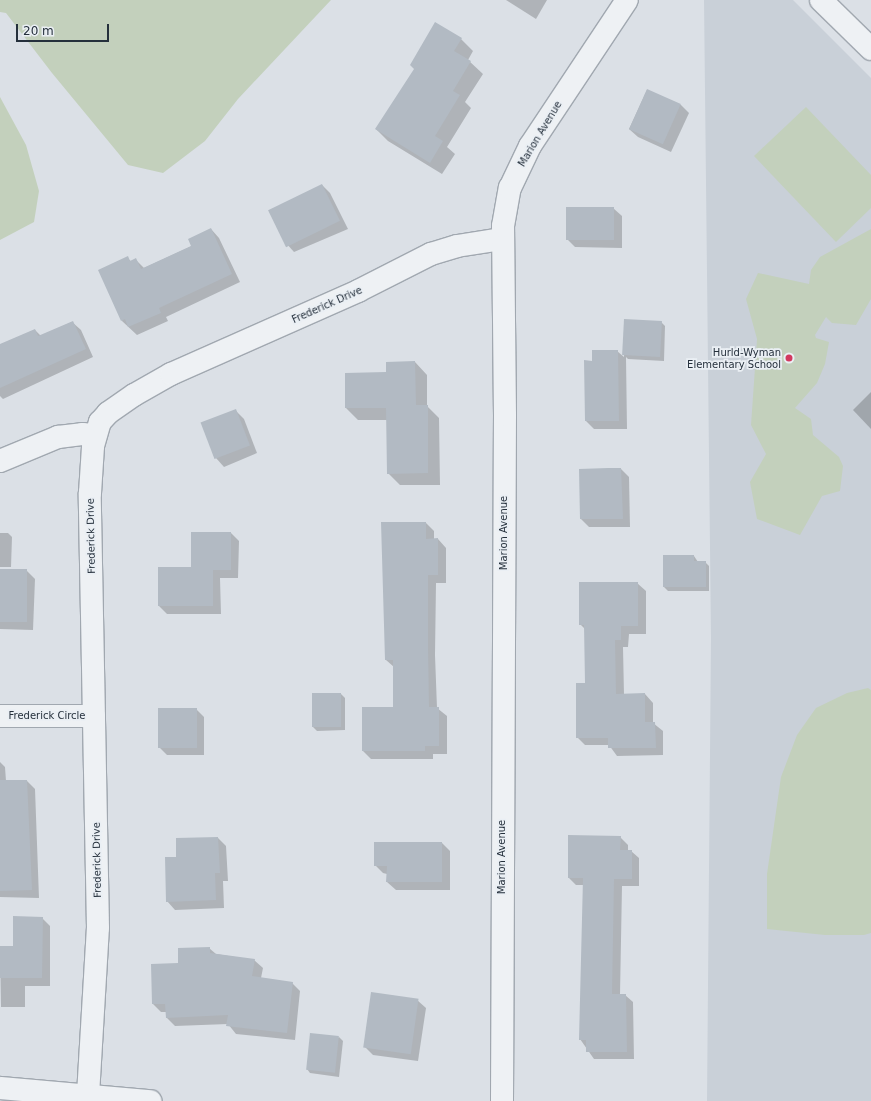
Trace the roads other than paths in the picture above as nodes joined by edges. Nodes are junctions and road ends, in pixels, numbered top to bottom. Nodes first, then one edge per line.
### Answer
1 (627, 0) edge
2 (821, 0) edge
3 (871, 49) edge
4 (502, 239) junction
5 (94, 436) junction
6 (0, 461) edge
7 (0, 716) edge
8 (94, 716) junction
9 (0, 1088) edge
10 (88, 1095) junction
11 (62, 1097) edge
12 (150, 1101) edge
13 (502, 1101) edge

1 - 4 street, Marion Avenue
2 - 3 street
4 - 5 street, Frederick Drive
4 - 13 street, Marion Avenue
5 - 6 street
5 - 8 street, Frederick Drive
7 - 8 street, Frederick Circle
8 - 10 street, Frederick Drive
9 - 11 street
10 - 11 street
10 - 12 street

